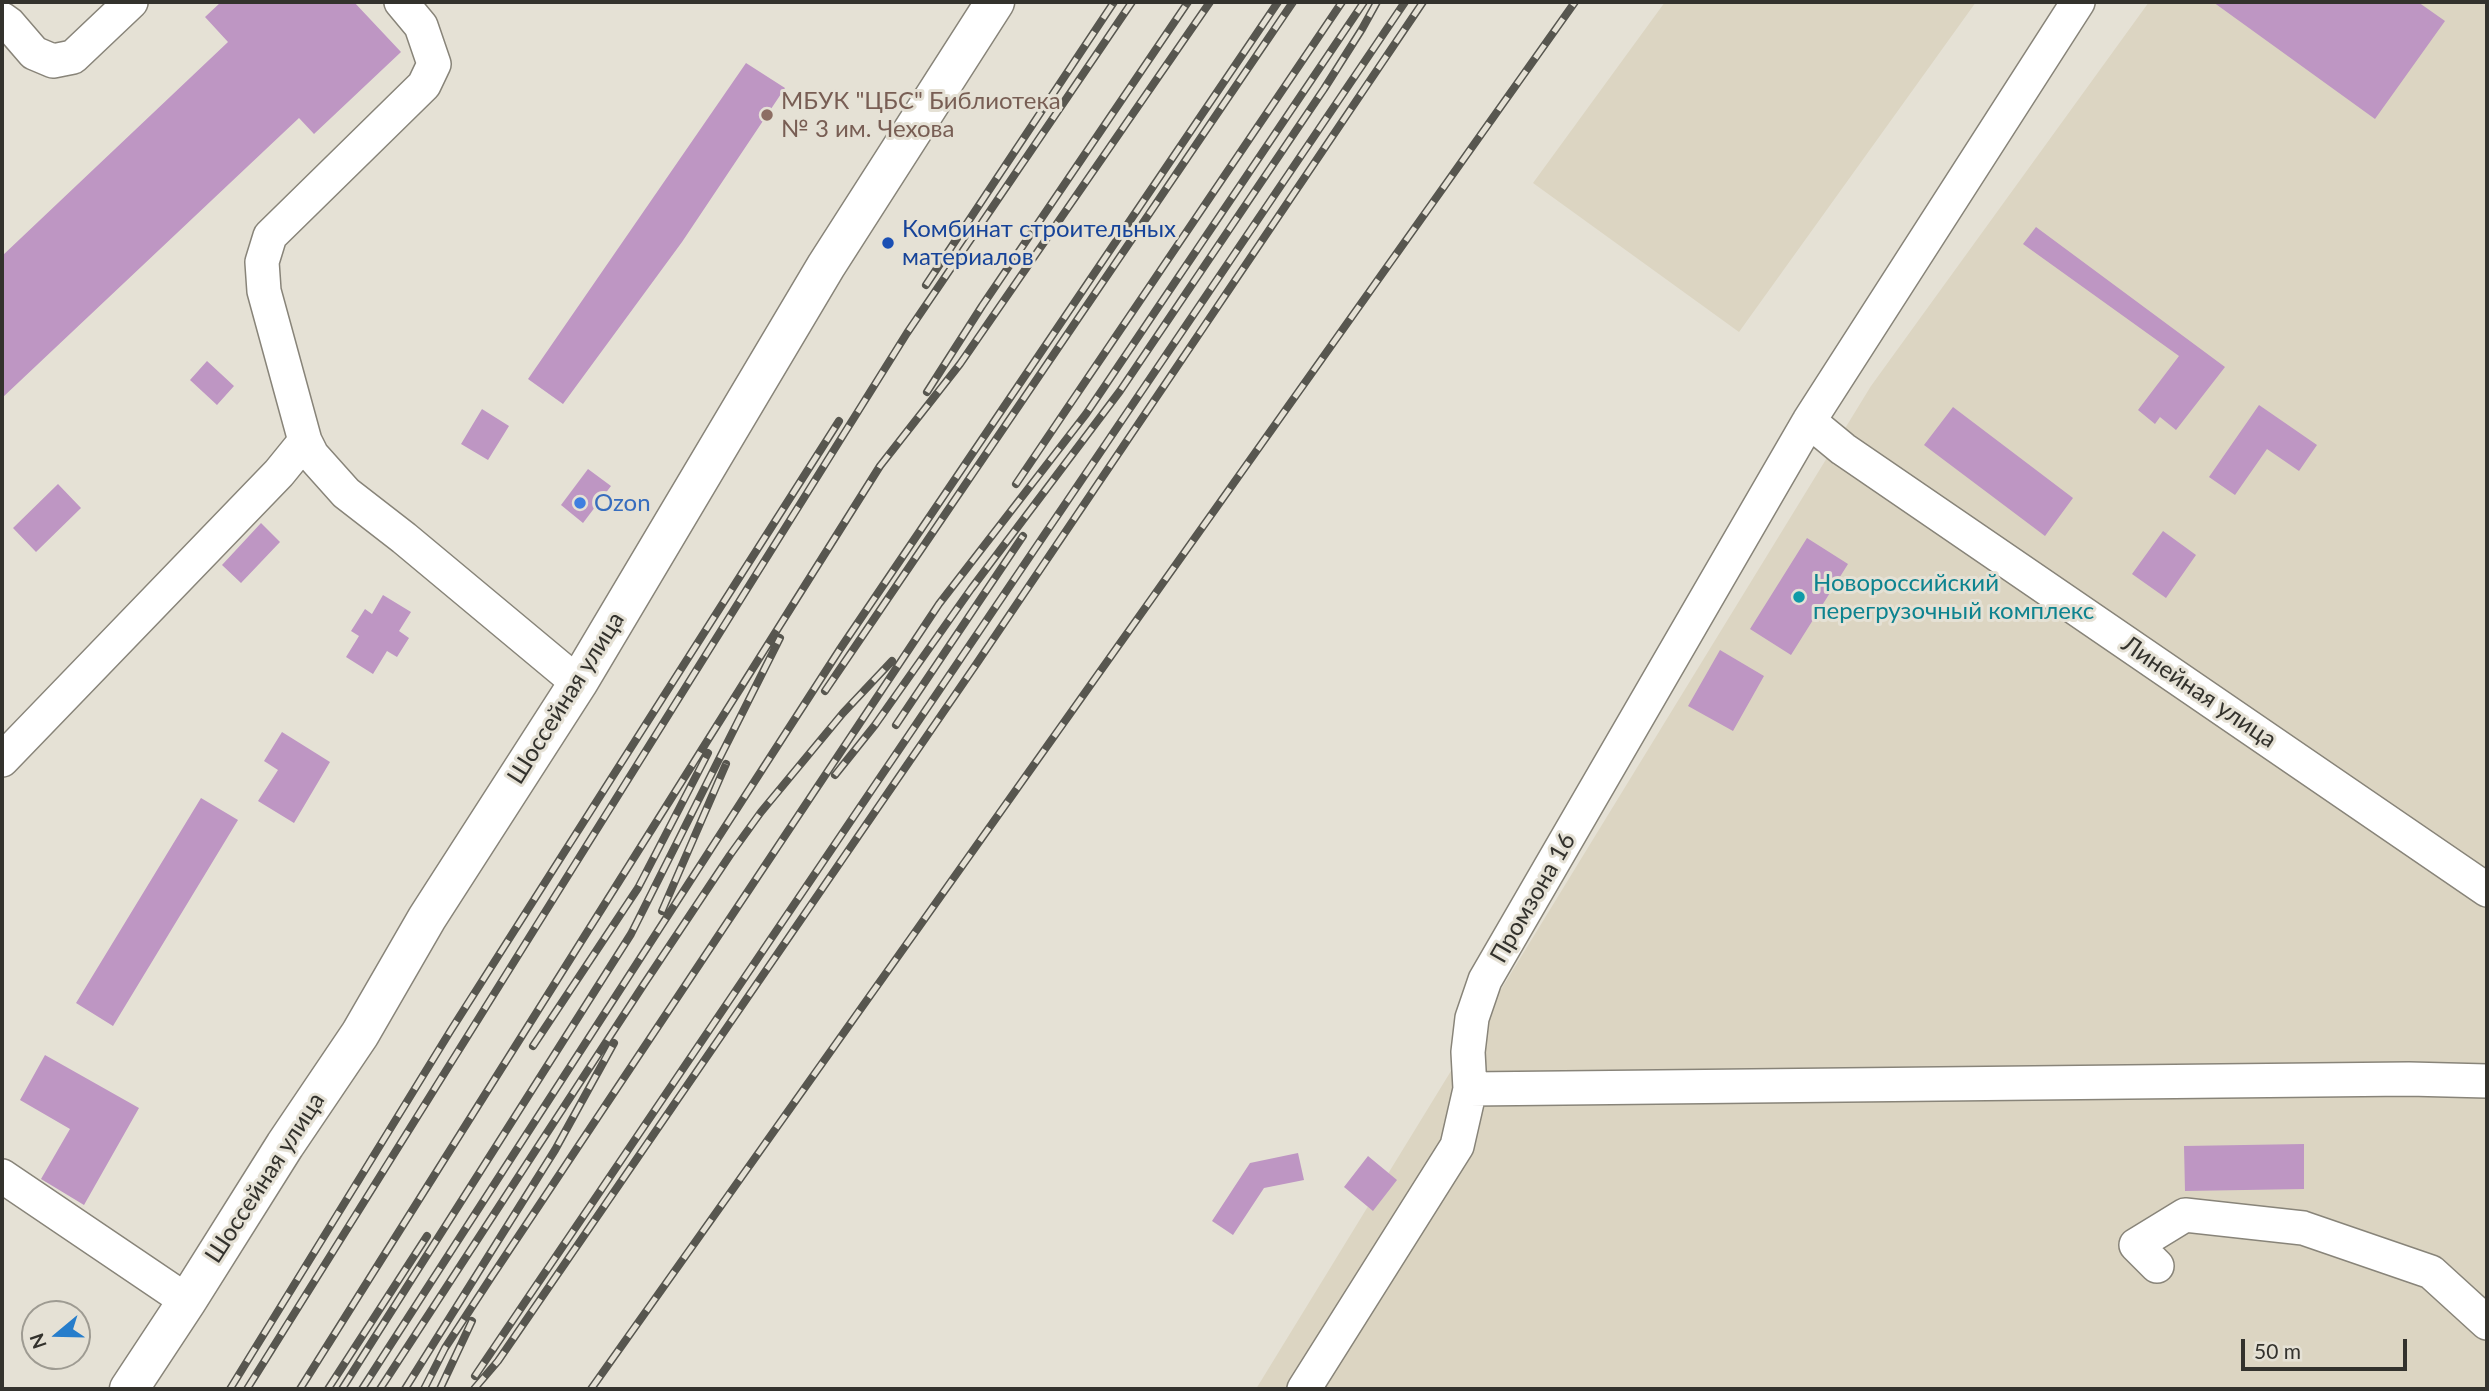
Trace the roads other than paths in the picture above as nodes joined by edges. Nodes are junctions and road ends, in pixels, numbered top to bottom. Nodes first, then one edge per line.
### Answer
1 (131, 2) edge
2 (401, 2) edge
3 (995, 2) edge
4 (2078, 2) edge
5 (2, 19) edge
6 (1809, 421) junction
7 (305, 441) junction
8 (578, 684) junction
9 (2, 760) edge
10 (2487, 890) edge
11 (2487, 1081) edge
12 (1469, 1089) junction
13 (2, 1177) edge
14 (2157, 1266) dead end
15 (187, 1301) junction
16 (2487, 1323) edge
17 (129, 1389) edge
18 (1304, 1389) edge

1 - 5 street
2 - 7 street
3 - 8 main road, Шоссейная улица
4 - 6 street, Промзона 16
6 - 10 street, Линейная улица
6 - 12 street, Промзона 16
7 - 8 street
7 - 9 street
8 - 15 main road, Шоссейная улица
11 - 12 street
12 - 18 street, Промзона 16
13 - 15 street
14 - 16 street
15 - 17 main road, Шоссейная улица

